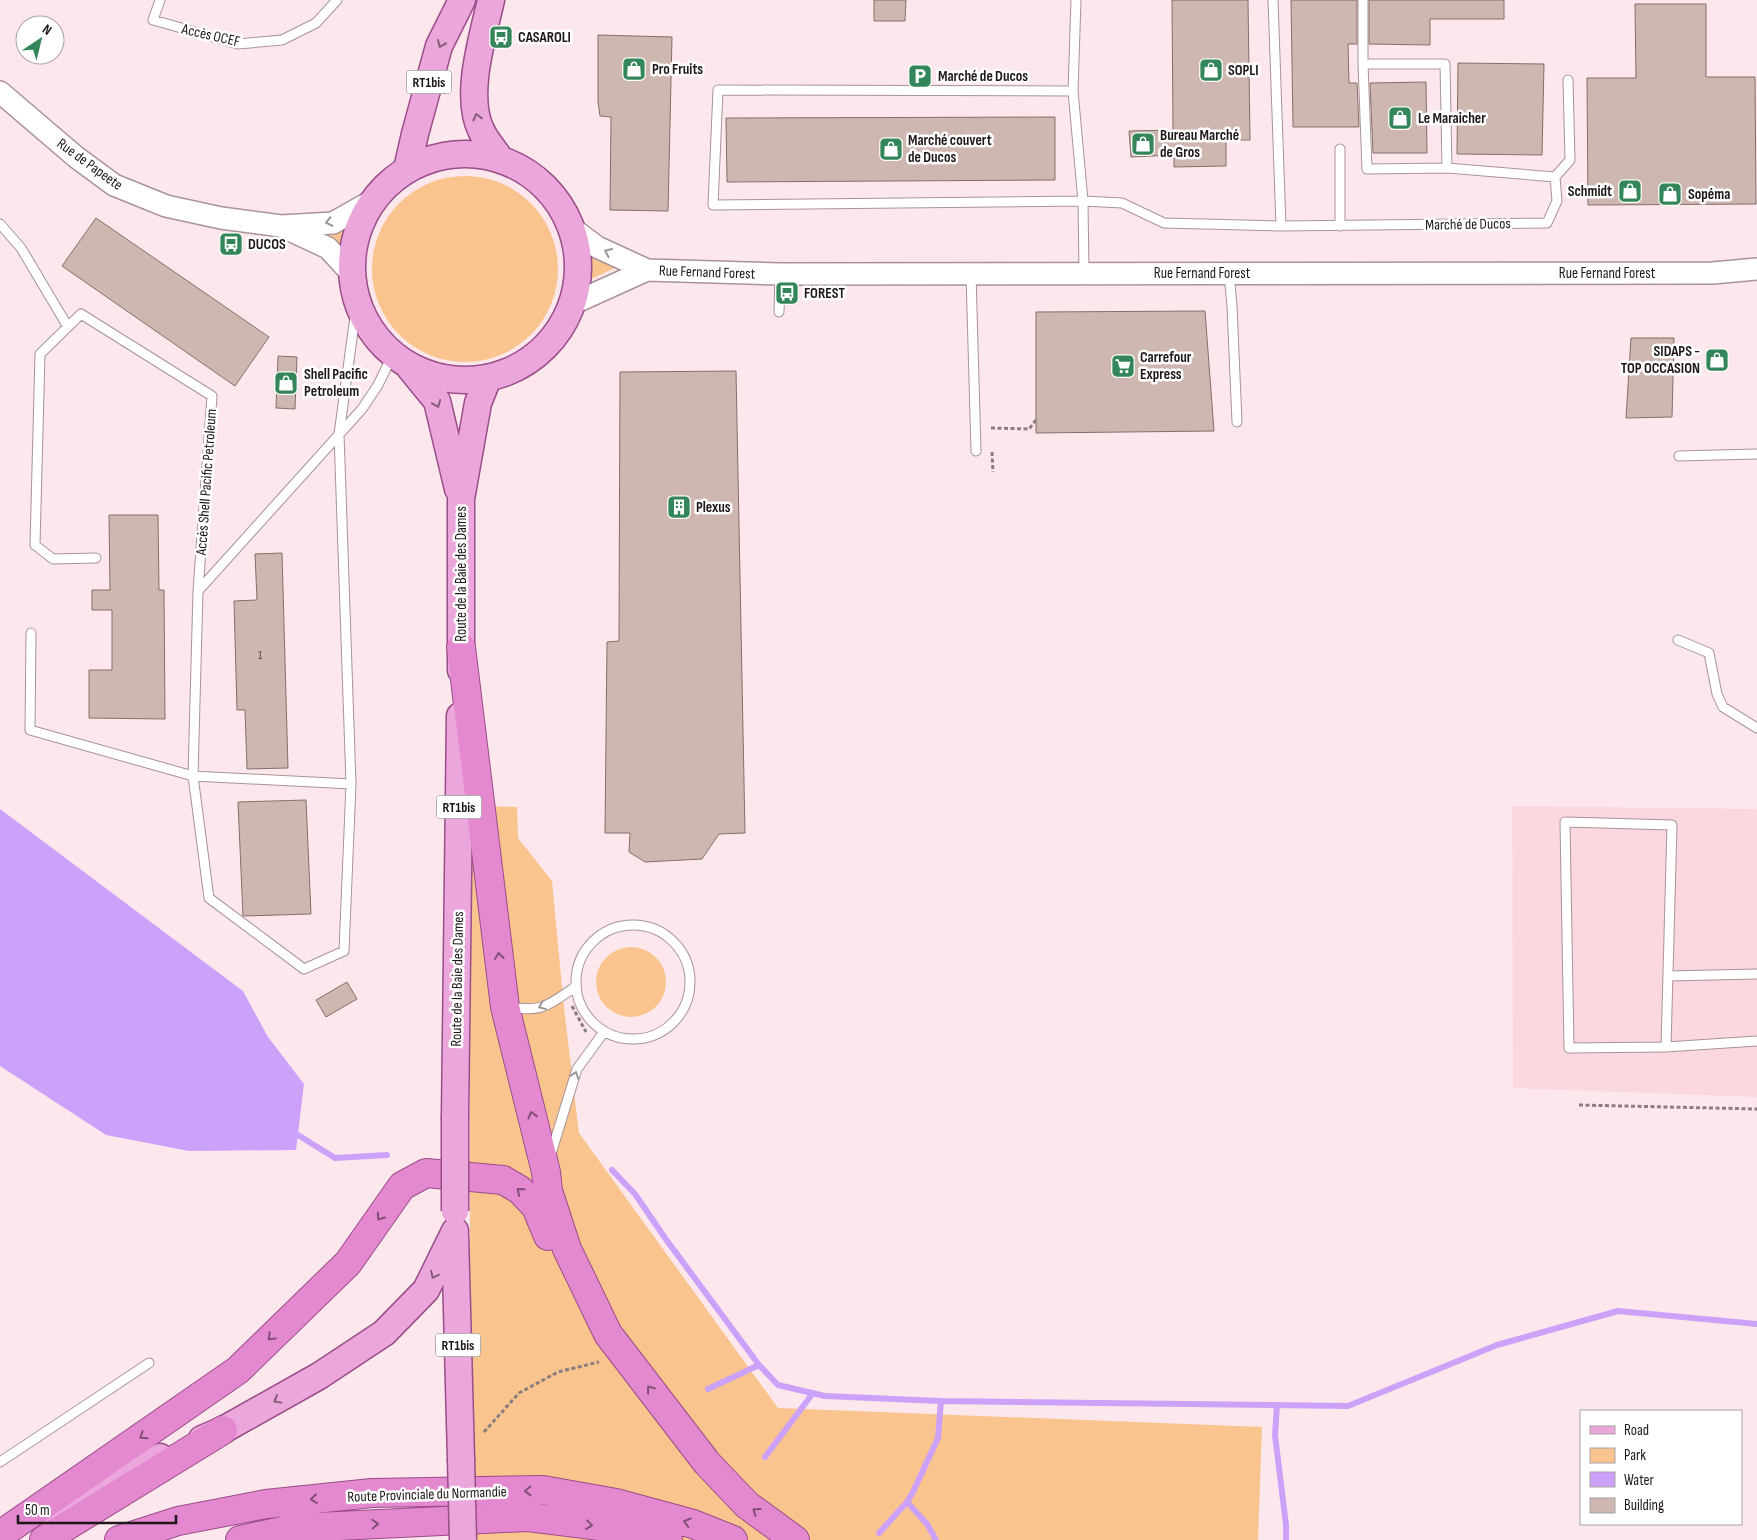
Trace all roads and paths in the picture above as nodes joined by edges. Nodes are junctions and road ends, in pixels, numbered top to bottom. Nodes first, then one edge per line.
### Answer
1 (160, 0) edge
2 (338, 0) edge
3 (462, 0) edge
4 (491, 0) edge
5 (1076, 0) edge
6 (1273, 0) edge
7 (1363, 0) edge
8 (1363, 64) junction
9 (1568, 80) dead end
10 (1073, 91) junction
11 (0, 92) edge
12 (1340, 149) dead end
13 (500, 159) junction
14 (407, 168) junction
15 (1447, 168) junction
16 (1555, 177) junction
17 (372, 200) junction
18 (1083, 201) junction
19 (0, 224) edge
20 (281, 226) junction
21 (1282, 226) junction
22 (1340, 226) junction
23 (573, 229) junction
24 (647, 270) junction
25 (1757, 270) edge
26 (351, 273) junction
27 (1229, 273) junction
28 (780, 274) junction
29 (971, 274) junction
30 (1084, 274) junction
31 (357, 302) junction
32 (574, 303) junction
33 (780, 312) dead end
34 (68, 327) junction
35 (400, 360) junction
36 (488, 378) junction
37 (1036, 420) dead end
38 (1237, 422) dead end
39 (991, 428) dead end
40 (339, 434) junction
41 (976, 451) dead end
42 (1757, 454) edge
43 (1679, 456) dead end
44 (461, 499) junction
45 (96, 558) dead end
46 (198, 591) junction
47 (31, 633) dead end
48 (1678, 640) dead end
49 (461, 647) junction
50 (1757, 728) edge
51 (193, 776) junction
52 (351, 784) junction
53 (1757, 974) edge
54 (1668, 976) junction
55 (575, 988) junction
56 (568, 999) dead end
57 (505, 1007) junction
58 (604, 1032) junction
59 (582, 1039) dead end
60 (1757, 1041) edge
61 (1666, 1047) junction
62 (1578, 1105) dead end
63 (1757, 1109) edge
64 (546, 1172) junction
65 (455, 1221) junction
66 (608, 1334) junction
67 (626, 1357) junction
68 (149, 1363) dead end
69 (223, 1430) junction
70 (484, 1432) dead end
71 (0, 1462) edge
72 (0, 1536) edge
73 (44, 1540) edge
74 (120, 1540) edge
75 (240, 1540) edge
76 (463, 1540) edge
77 (668, 1540) edge
78 (733, 1540) edge
79 (795, 1540) edge

1 - 2 lane, Accès OCEF
3 -> 14 main road, RT1bis
13 -> 4 main road
5 - 10 lane
6 - 21 lane
7 - 8 lane
8 - 15 lane
8 - 15 lane
9 - 16 lane
10 - 18 lane
10 - 18 lane, Marché de Ducos
11 - 20 street, Rue de Papeete
12 - 22 lane
13 - 14 main road, Route de la Baie des Dames
13 - 23 main road, Route de la Baie des Dames
14 - 17 main road, Route de la Baie des Dames
15 - 16 lane
16 - 22 lane, Marché de Ducos
17 -> 20 street, Rue de Papeete
17 - 26 main road, Route de la Baie des Dames
18 - 21 lane, Marché de Ducos
18 - 30 lane
19 - 34 lane
20 - 26 street, Rue de Papeete
21 - 22 lane, Marché de Ducos
24 -> 23 street, Rue Fernand Forest
23 - 32 main road, Route de la Baie des Dames
24 - 28 street, Rue Fernand Forest
24 - 32 street, Rue Fernand Forest
25 - 27 street, Rue Fernand Forest
26 - 31 main road, Route de la Baie des Dames
27 - 30 street, Rue Fernand Forest
27 - 38 lane
28 - 29 street, Rue Fernand Forest
28 - 33 lane
29 - 30 street, Rue Fernand Forest
29 - 41 lane
31 - 35 main road, Route de la Baie des Dames
31 - 40 lane, Accès Shell Pacific Petroleum
32 - 36 main road, Route de la Baie des Dames
34 - 45 lane, Accès Shell Pacific Petroleum
34 - 46 lane, Accès Shell Pacific Petroleum
35 - 36 main road, Route de la Baie des Dames
35 - 40 lane, Accès Shell Pacific Petroleum
35 -> 44 main road, Route de la Baie des Dames / RT1bis
36 - 44 main road, Route de la Baie des Dames / RT1bis
37 - 39 path
40 - 46 lane, Accès Shell Pacific Petroleum
40 - 52 lane, Accès Shell Pacific Petroleum
42 - 43 lane
44 - 49 main road, Route de la Baie des Dames / RT1bis
46 - 51 lane, Accès Shell Pacific Petroleum
47 - 51 lane
48 - 50 lane
57 -> 49 highway
49 - 65 main road, Route de la Baie des Dames / RT1bis, bridge
51 - 52 lane
51 - 52 lane, Accès Shell Pacific Petroleum
53 - 54 lane
54 - 61 lane
54 - 61 lane
55 -> 57 lane
55 - 58 lane
55 - 58 lane
56 - 59 path
64 -> 57 highway
64 -> 58 lane
60 - 61 lane
62 - 63 path
64 - 66 highway
65 -> 69 main road
65 - 76 main road, Route de la Baie des Dames / RT1bis, bridge
66 - 67 highway
66 -> 72 highway
67 - 70 path
79 -> 67 highway
68 - 71 lane
69 - 72 main road
69 - 73 highway
78 -> 74 highway, Route Provinciale du Normandie
75 -> 77 highway, Route Provinciale du Normandie

